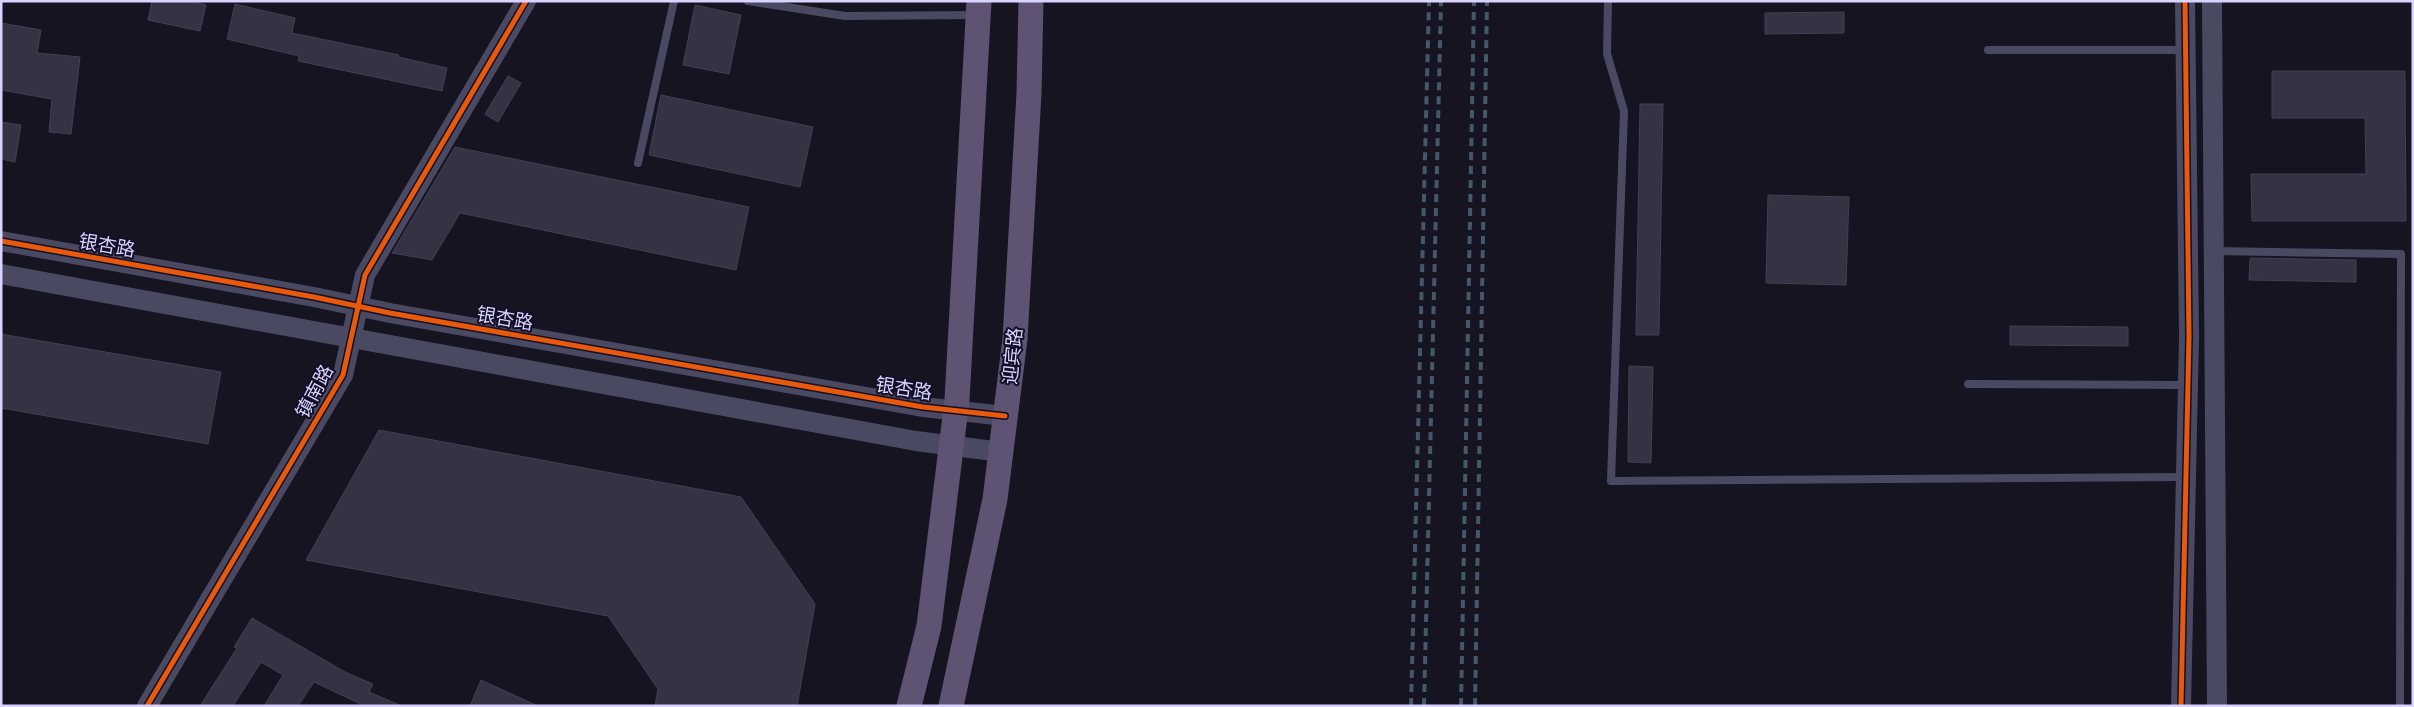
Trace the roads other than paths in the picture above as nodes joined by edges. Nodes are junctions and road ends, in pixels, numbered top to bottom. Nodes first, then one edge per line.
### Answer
1 (526, 1) edge
2 (674, 1) edge
3 (748, 1) edge
4 (1031, 1) edge
5 (1608, 1) edge
6 (2185, 1) edge
7 (2212, 1) edge
8 (979, 8) edge
9 (1988, 50) dead end
10 (2185, 50) junction
11 (638, 162) dead end
12 (1, 241) edge
13 (2214, 251) junction
14 (1, 274) edge
15 (358, 306) junction
16 (352, 337) junction
17 (1968, 384) dead end
18 (2188, 385) junction
19 (955, 411) junction
20 (1006, 416) junction
21 (951, 445) junction
22 (1001, 452) junction
23 (2186, 477) junction
24 (147, 706) edge
25 (908, 706) edge
26 (951, 706) edge
27 (2181, 706) edge
28 (2217, 706) edge
29 (2400, 706) edge

1 - 15 street, 镇南路
2 - 11 lane
3 - 8 lane
4 - 20 main road, 迎宾路
5 - 23 lane
6 - 10 street
7 - 13 street
8 - 19 main road
9 - 10 lane
10 - 18 street
12 - 15 street, 银杏路
13 - 28 street
13 - 29 lane
14 - 16 street
15 - 16 street, 镇南路
15 - 19 street, 银杏路
16 - 21 street
16 - 24 street, 镇南路
17 - 18 lane
18 - 23 street
19 - 20 street, 银杏路
19 - 21 main road
20 - 22 main road, 迎宾路
21 - 22 street
21 - 25 main road
22 - 26 main road, 迎宾路
23 - 27 street

